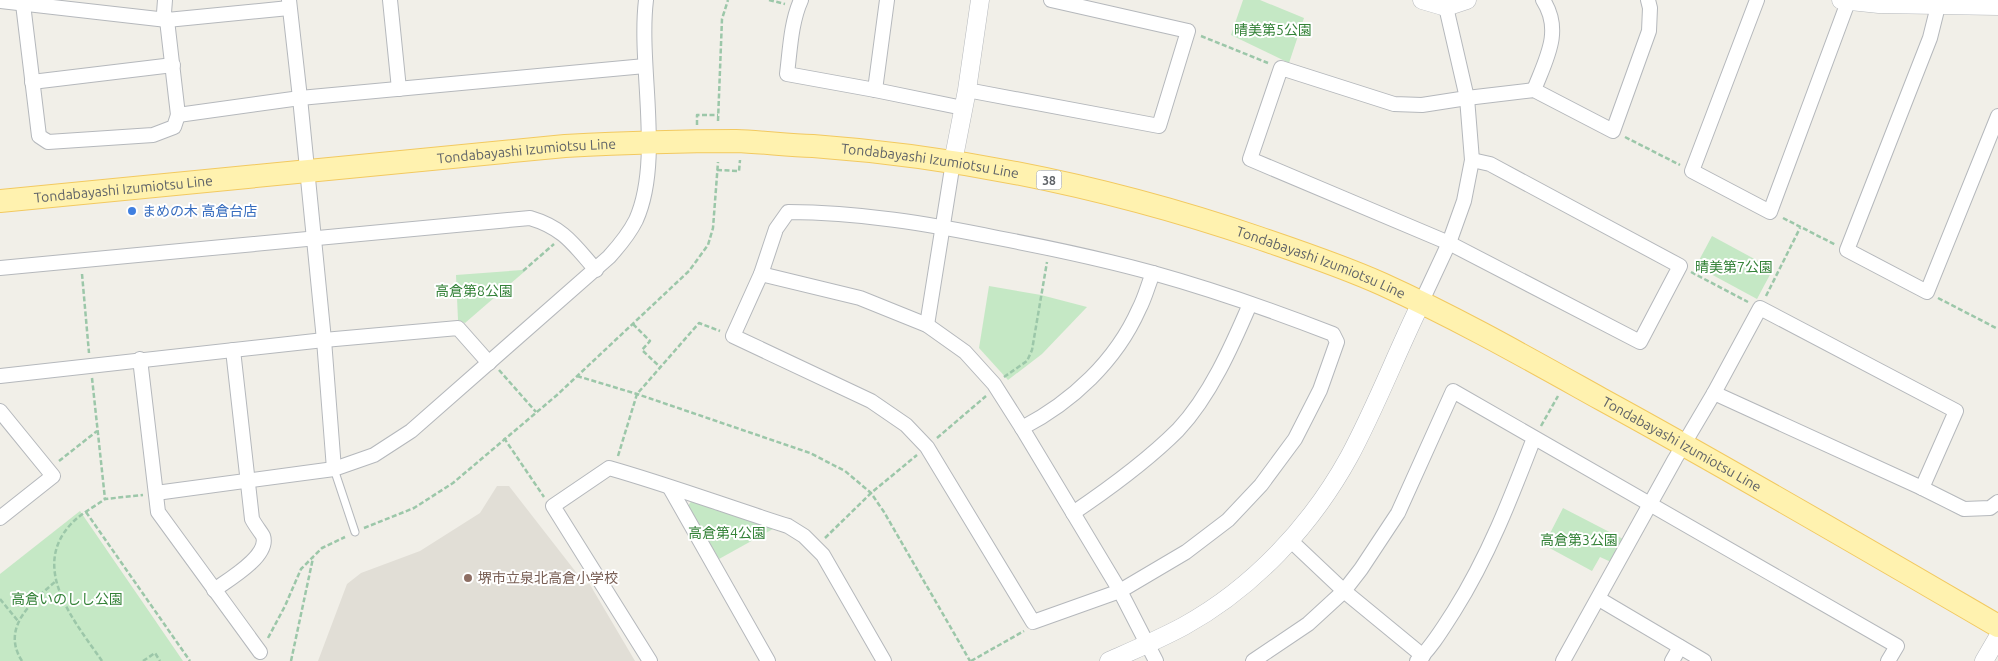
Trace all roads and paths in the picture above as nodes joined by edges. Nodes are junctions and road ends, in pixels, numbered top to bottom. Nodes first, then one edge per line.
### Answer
1 (165, 0) edge
2 (390, 0) edge
3 (646, 0) edge
4 (728, 0) edge
5 (801, 0) edge
6 (887, 0) edge
7 (980, 0) edge
8 (1051, 0) edge
9 (1422, 0) edge
10 (1467, 0) edge
11 (1542, 0) edge
12 (1648, 0) edge
13 (1757, 0) edge
14 (0, 1) edge
15 (1845, 1) edge
16 (24, 4) junction
17 (289, 4) edge
18 (1446, 4) edge
19 (1938, 6) junction
20 (1998, 6) edge
21 (167, 20) junction
22 (1188, 31) junction
23 (172, 65) junction
24 (645, 66) junction
25 (1281, 68) junction
26 (32, 82) junction
27 (399, 89) junction
28 (875, 90) junction
29 (967, 90) junction
30 (1534, 90) junction
31 (300, 98) junction
32 (1467, 98) junction
33 (963, 108) junction
34 (178, 115) junction
35 (718, 115) junction
36 (1998, 116) edge
37 (718, 121) dead end
38 (697, 125) dead end
39 (1613, 131) junction
40 (648, 142) junction
41 (740, 159) dead end
42 (1472, 160) junction
43 (718, 162) dead end
44 (953, 162) junction
45 (718, 170) junction
46 (1692, 171) junction
47 (308, 172) junction
48 (0, 201) edge
49 (1770, 212) junction
50 (944, 227) junction
51 (1800, 228) junction
52 (565, 235) junction
53 (314, 239) junction
54 (1449, 243) junction
55 (1049, 248) junction
56 (1847, 250) junction
57 (81, 260) junction
58 (1680, 266) junction
59 (0, 268) edge
60 (596, 270) junction
61 (523, 271) dead end
62 (1153, 273) junction
63 (761, 274) junction
64 (1927, 292) junction
65 (1421, 303) junction
66 (1250, 304) junction
67 (1760, 308) junction
68 (633, 324) junction
69 (927, 326) junction
70 (1998, 329) edge
71 (733, 336) junction
72 (324, 340) junction
73 (232, 350) junction
74 (140, 360) junction
75 (490, 362) junction
76 (90, 365) junction
77 (660, 368) junction
78 (0, 376) edge
79 (577, 376) junction
80 (994, 384) junction
81 (1560, 392) dead end
82 (1714, 393) junction
83 (637, 394) junction
84 (0, 411) edge
85 (536, 412) junction
86 (1022, 428) junction
87 (97, 431) junction
88 (504, 438) junction
89 (1534, 438) junction
90 (1684, 444) junction
91 (334, 469) junction
92 (614, 469) junction
93 (48, 470) junction
94 (247, 481) junction
95 (670, 488) junction
96 (1922, 488) junction
97 (156, 493) junction
98 (871, 493) junction
99 (105, 499) junction
100 (1998, 502) edge
101 (1650, 504) junction
102 (553, 506) junction
103 (86, 512) junction
104 (1073, 513) junction
105 (0, 518) edge
106 (355, 532) junction
107 (1290, 540) junction
108 (816, 547) junction
109 (314, 557) junction
110 (56, 581) junction
111 (214, 590) junction
112 (1120, 591) junction
113 (1344, 591) junction
114 (0, 598) edge
115 (1599, 599) junction
116 (18, 621) junction
117 (1033, 622) junction
118 (1998, 626) edge
119 (1998, 637) edge
120 (1148, 645) junction
121 (1680, 647) junction
122 (260, 652) joint
123 (1420, 658) edge
124 (22, 661) edge
125 (102, 661) edge
126 (143, 661) edge
127 (160, 661) edge
128 (190, 661) edge
129 (291, 661) edge
130 (650, 661) edge
131 (768, 661) edge
132 (884, 661) edge
133 (970, 661) edge
134 (1108, 661) edge
135 (1156, 661) edge
136 (1253, 661) edge
137 (1563, 661) edge
138 (1672, 661) edge
139 (1704, 661) edge
140 (1888, 661) edge
141 (1984, 661) edge

1 - 21 street
2 - 27 street
3 - 24 street
4 - 35 path
5 - 28 street
6 - 28 street
7 - 29 street
8 - 22 street
9 - 18 street
10 - 18 street
11 - 30 street
12 - 39 street
13 - 46 street
14 - 16 street
15 - 19 street
15 - 49 street
16 - 21 street
16 - 26 street
17 - 21 street
17 - 31 street
18 - 32 street
19 - 20 street
19 - 56 street
21 - 23 street
22 - 25 path
22 - 29 street
23 - 26 street
23 - 34 street
24 - 27 street
24 - 40 street
25 - 32 street
25 - 54 street
26 - 34 street
27 - 31 street
28 - 33 street
29 - 33 street
30 - 32 street
30 - 39 street
31 - 34 street
31 - 47 street
32 - 42 street
33 - 44 street
35 - 37 path
35 - 38 path
36 - 64 street
39 - 46 path
40 - 44 main road, Tondabayashi Izumiotsu Line / 38
40 - 47 main road, Tondabayashi Izumiotsu Line / 38
40 - 60 street
41 - 45 path
42 - 54 street
42 - 58 street
43 - 45 path
44 - 50 street
44 - 65 main road, Tondabayashi Izumiotsu Line / 38
45 - 68 path
46 - 49 street
47 - 48 main road, Tondabayashi Izumiotsu Line / 38
47 - 53 street
49 - 51 path
50 - 55 street
50 - 63 street
50 - 69 street
51 - 56 path
51 - 67 path
52 - 53 street
52 - 60 street
52 - 61 path
53 - 57 street
53 - 72 street
54 - 58 street
54 - 65 street
55 - 62 street
55 - 80 path
56 - 64 street
57 - 59 street
57 - 76 path
58 - 67 path
60 - 75 street
62 - 66 street
62 - 86 street
63 - 69 street
63 - 71 street
64 - 70 path
65 - 90 main road, Tondabayashi Izumiotsu Line / 38
65 - 107 street
66 - 104 street
66 - 112 street
67 - 82 street
67 - 96 street
68 - 77 path
68 - 79 path
69 - 80 street
71 - 77 path
71 - 117 street
72 - 73 street
72 - 75 street
72 - 91 street
73 - 74 street
73 - 94 street
74 - 76 street
74 - 97 street
75 - 85 path
75 - 91 street
76 - 78 street
76 - 87 path
77 - 83 path
79 - 83 path
79 - 85 path
80 - 86 street
81 - 89 path
82 - 90 street
82 - 96 street
83 - 92 path
83 - 98 path
84 - 93 street
85 - 88 path
86 - 104 street
87 - 93 path
87 - 99 path
88 - 102 path
88 - 106 path
89 - 101 street
89 - 113 street
89 - 123 street
90 - 101 street
90 - 118 main road, Tondabayashi Izumiotsu Line / 38
91 - 94 street
91 - 106 lane
92 - 95 street
92 - 102 street
93 - 105 street
94 - 97 street
94 - 111 street
95 - 108 street
95 - 131 street
96 - 100 street
97 - 99 path
97 - 111 street
98 - 108 path
98 - 133 path
99 - 103 path
101 - 115 street
101 - 140 street
102 - 130 street
103 - 110 path
103 - 128 path
104 - 112 street
106 - 109 path
107 - 113 street
107 - 120 street
108 - 132 street
109 - 122 path
109 - 129 path
110 - 116 path
110 - 125 path
111 - 122 street
112 - 117 street
112 - 120 street
113 - 123 street
113 - 136 street
114 - 116 path
115 - 121 street
115 - 137 street
116 - 124 path
117 - 133 path
119 - 141 street
120 - 134 street
120 - 135 street
121 - 138 street
121 - 139 street
126 - 127 path

